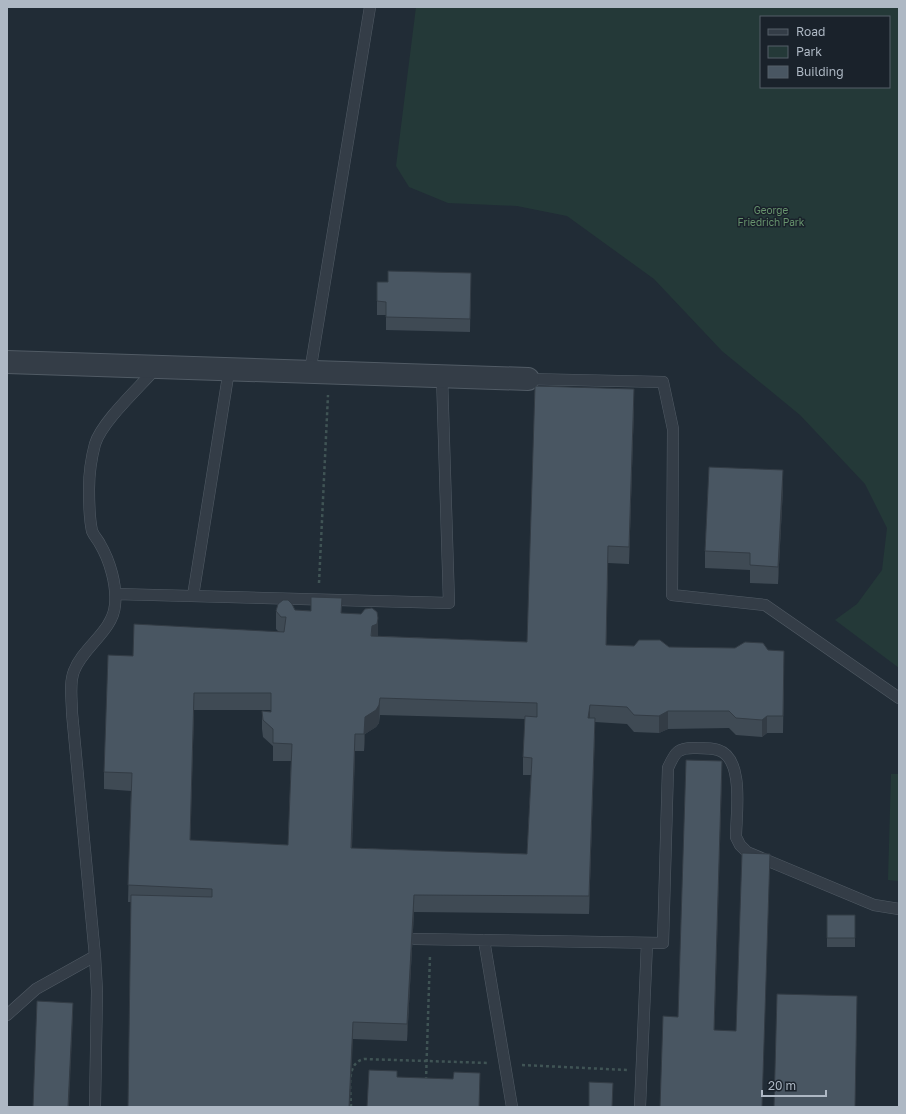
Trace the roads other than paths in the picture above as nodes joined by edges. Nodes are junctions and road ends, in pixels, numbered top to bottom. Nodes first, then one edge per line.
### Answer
1 (370, 7) edge
2 (7, 362) edge
3 (158, 366) junction
4 (229, 370) junction
5 (320, 372) junction
6 (442, 376) junction
7 (528, 379) joint
8 (116, 594) junction
9 (193, 596) junction
10 (899, 698) edge
11 (899, 909) edge
12 (415, 939) dead end
13 (484, 940) junction
14 (647, 943) junction
15 (95, 956) junction
16 (7, 1015) edge
17 (95, 1107) edge
18 (512, 1107) edge
19 (640, 1107) edge

1 - 5 lane
2 - 3 street
3 - 4 street
3 - 8 lane
4 - 5 street
4 - 9 lane
5 - 6 street
6 - 7 street
6 - 9 lane
7 - 10 lane
8 - 9 lane
8 - 15 lane
11 - 14 lane
12 - 13 lane
13 - 14 lane
13 - 18 lane
14 - 19 lane
15 - 16 lane
15 - 17 lane

